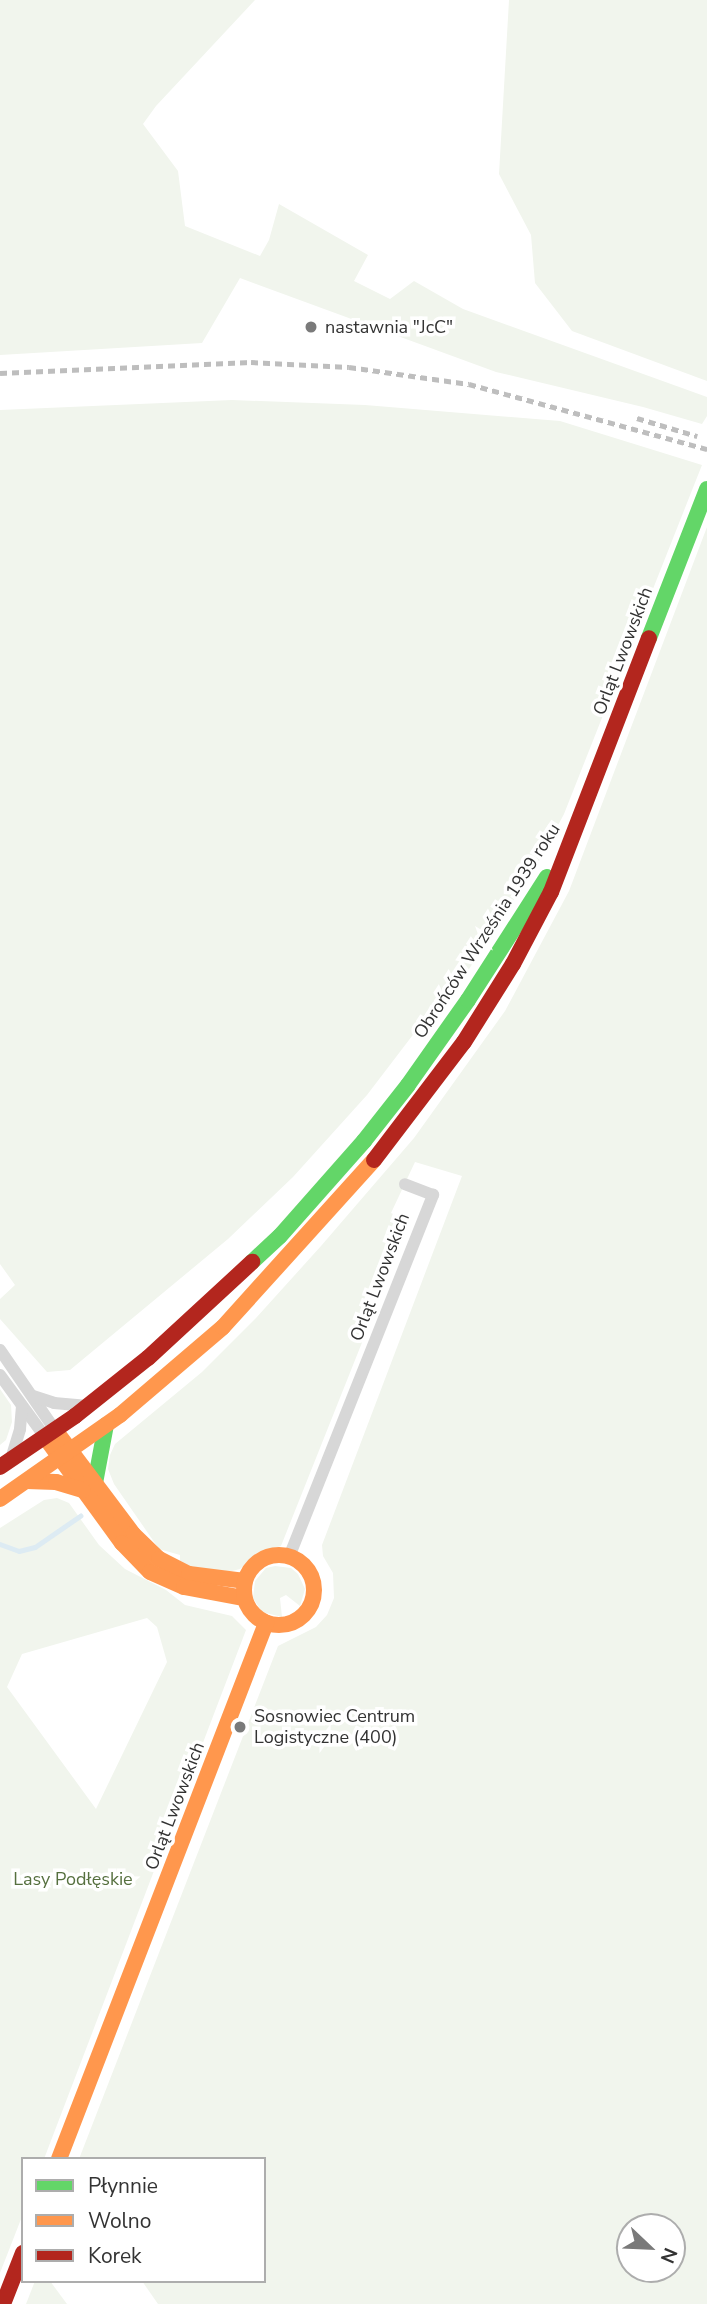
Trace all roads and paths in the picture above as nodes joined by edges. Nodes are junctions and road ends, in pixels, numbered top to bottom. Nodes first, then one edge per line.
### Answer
1 (707, 489) edge
2 (575, 828) junction
3 (405, 1184) dead end
4 (0, 1350) edge
5 (0, 1375) edge
6 (33, 1396) junction
7 (22, 1405) junction
8 (88, 1406) junction
9 (106, 1425) junction
10 (50, 1434) junction
11 (65, 1454) junction
12 (5, 1464) edge
13 (27, 1481) junction
14 (89, 1487) junction
15 (0, 1499) edge
16 (289, 1557) junction
17 (245, 1581) junction
18 (244, 1598) junction
19 (266, 1623) junction
20 (60, 2157) edge
21 (21, 2258) edge
22 (3, 2304) edge

1 - 2 main road, Orląt Lwowskich
2 - 8 main road, Obrońców Września 1939 roku
2 - 9 main road, Obrońców Września 1939 roku
3 - 16 street, Orląt Lwowskich
4 - 6 street
5 - 7 street
6 - 8 street
6 - 10 street
7 - 10 street
7 - 12 street
8 - 10 main road, Obrońców Września 1939 roku
9 - 11 main road, Obrońców Września 1939 roku
9 - 14 main road
10 - 11 main road
10 - 12 main road, Obrońców Września 1939 roku
11 - 13 main road, Obrońców Września 1939 roku
11 - 14 main road
13 - 14 main road
13 - 15 main road, Obrońców Września 1939 roku
14 - 17 main road
14 - 18 main road
16 - 17 main road
16 - 19 main road
17 - 18 main road
18 - 19 main road
19 - 20 main road, Orląt Lwowskich
21 - 22 main road

